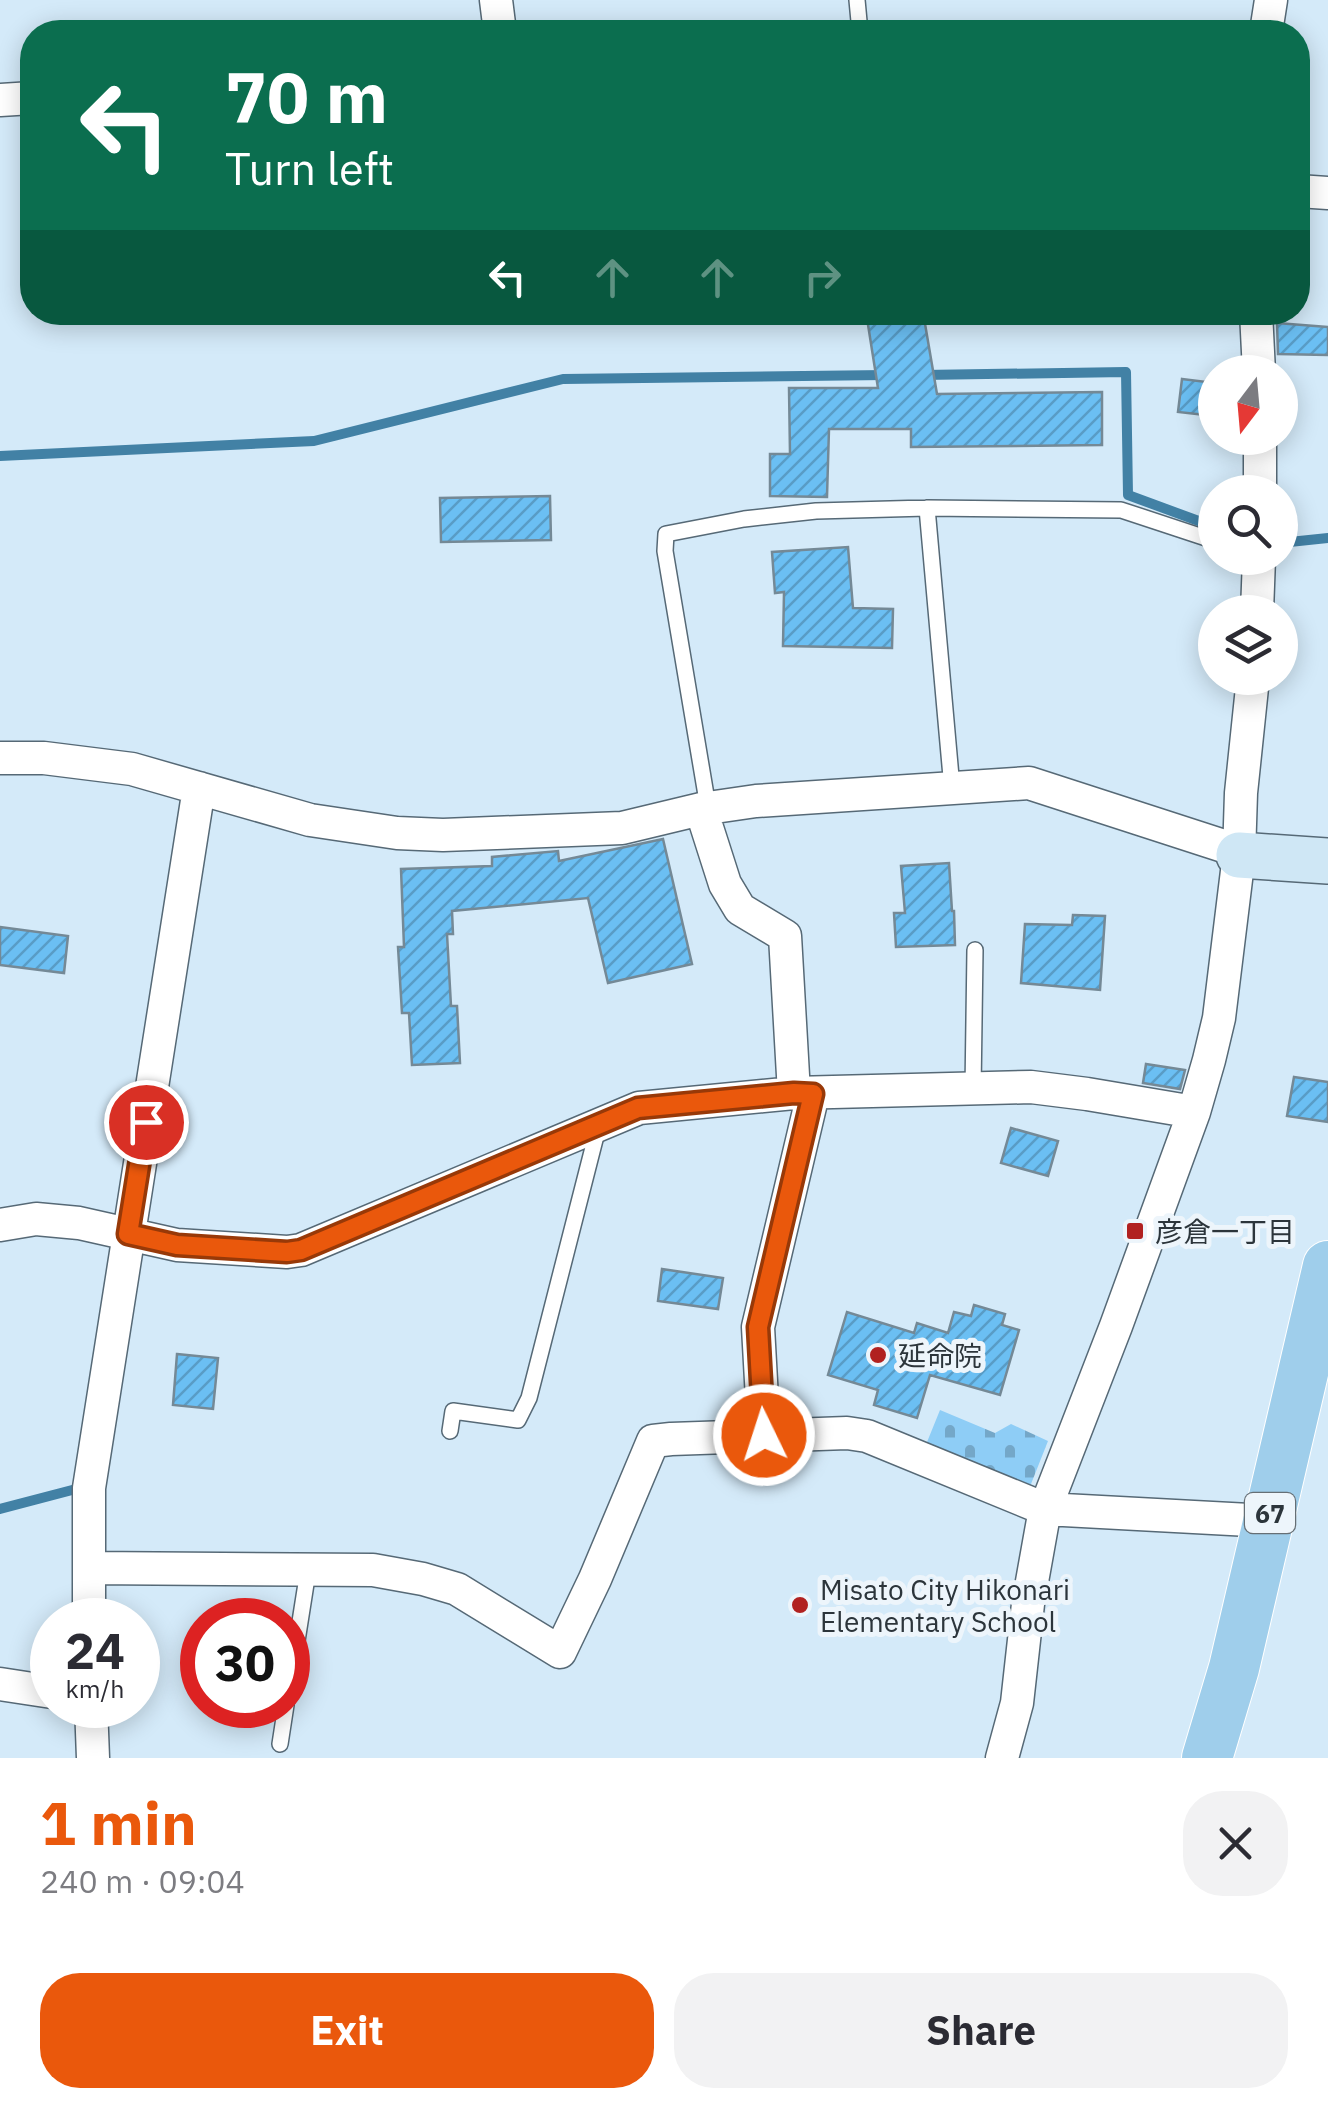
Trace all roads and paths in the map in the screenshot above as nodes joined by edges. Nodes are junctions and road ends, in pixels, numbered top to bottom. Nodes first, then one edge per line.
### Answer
1 (1257, 325) edge
2 (1258, 355) edge
3 (928, 508) junction
4 (1198, 535) edge
5 (1251, 695) edge
6 (0, 758) edge
7 (199, 788) junction
8 (952, 788) junction
9 (704, 808) junction
10 (1239, 853) junction
11 (1328, 861) edge
12 (975, 950) dead end
13 (973, 1090) junction
14 (804, 1094) junction
15 (1194, 1112) junction
16 (599, 1124) junction
17 (0, 1224) edge
18 (128, 1234) junction
19 (1328, 1266) edge
20 (450, 1431) dead end
21 (764, 1435) junction
22 (1045, 1508) junction
23 (1268, 1521) junction
24 (89, 1568) junction
25 (308, 1571) junction
26 (90, 1598) edge
27 (304, 1598) edge
28 (0, 1684) edge
29 (30, 1689) edge
30 (92, 1728) edge
31 (283, 1728) edge
32 (280, 1744) dead end
33 (93, 1758) edge
34 (1002, 1758) edge
35 (1207, 1758) edge

1 - 2 street
3 - 4 lane
3 - 8 lane
3 - 9 lane
5 - 10 street
6 - 7 street
7 - 9 street
7 - 18 street
8 - 9 street
8 - 10 street
9 - 14 street
10 - 11 street
10 - 15 street
12 - 13 lane
13 - 14 street
13 - 15 street
14 - 16 street
14 - 21 street
15 - 22 street
16 - 18 street
16 - 20 lane
17 - 18 street
18 - 24 street
19 - 23 main road, 67
21 - 22 street
21 - 25 street
22 - 23 street
22 - 34 street
23 - 35 main road, 67
24 - 25 street
24 - 26 street
25 - 27 lane
28 - 29 street
30 - 33 street
31 - 32 lane

